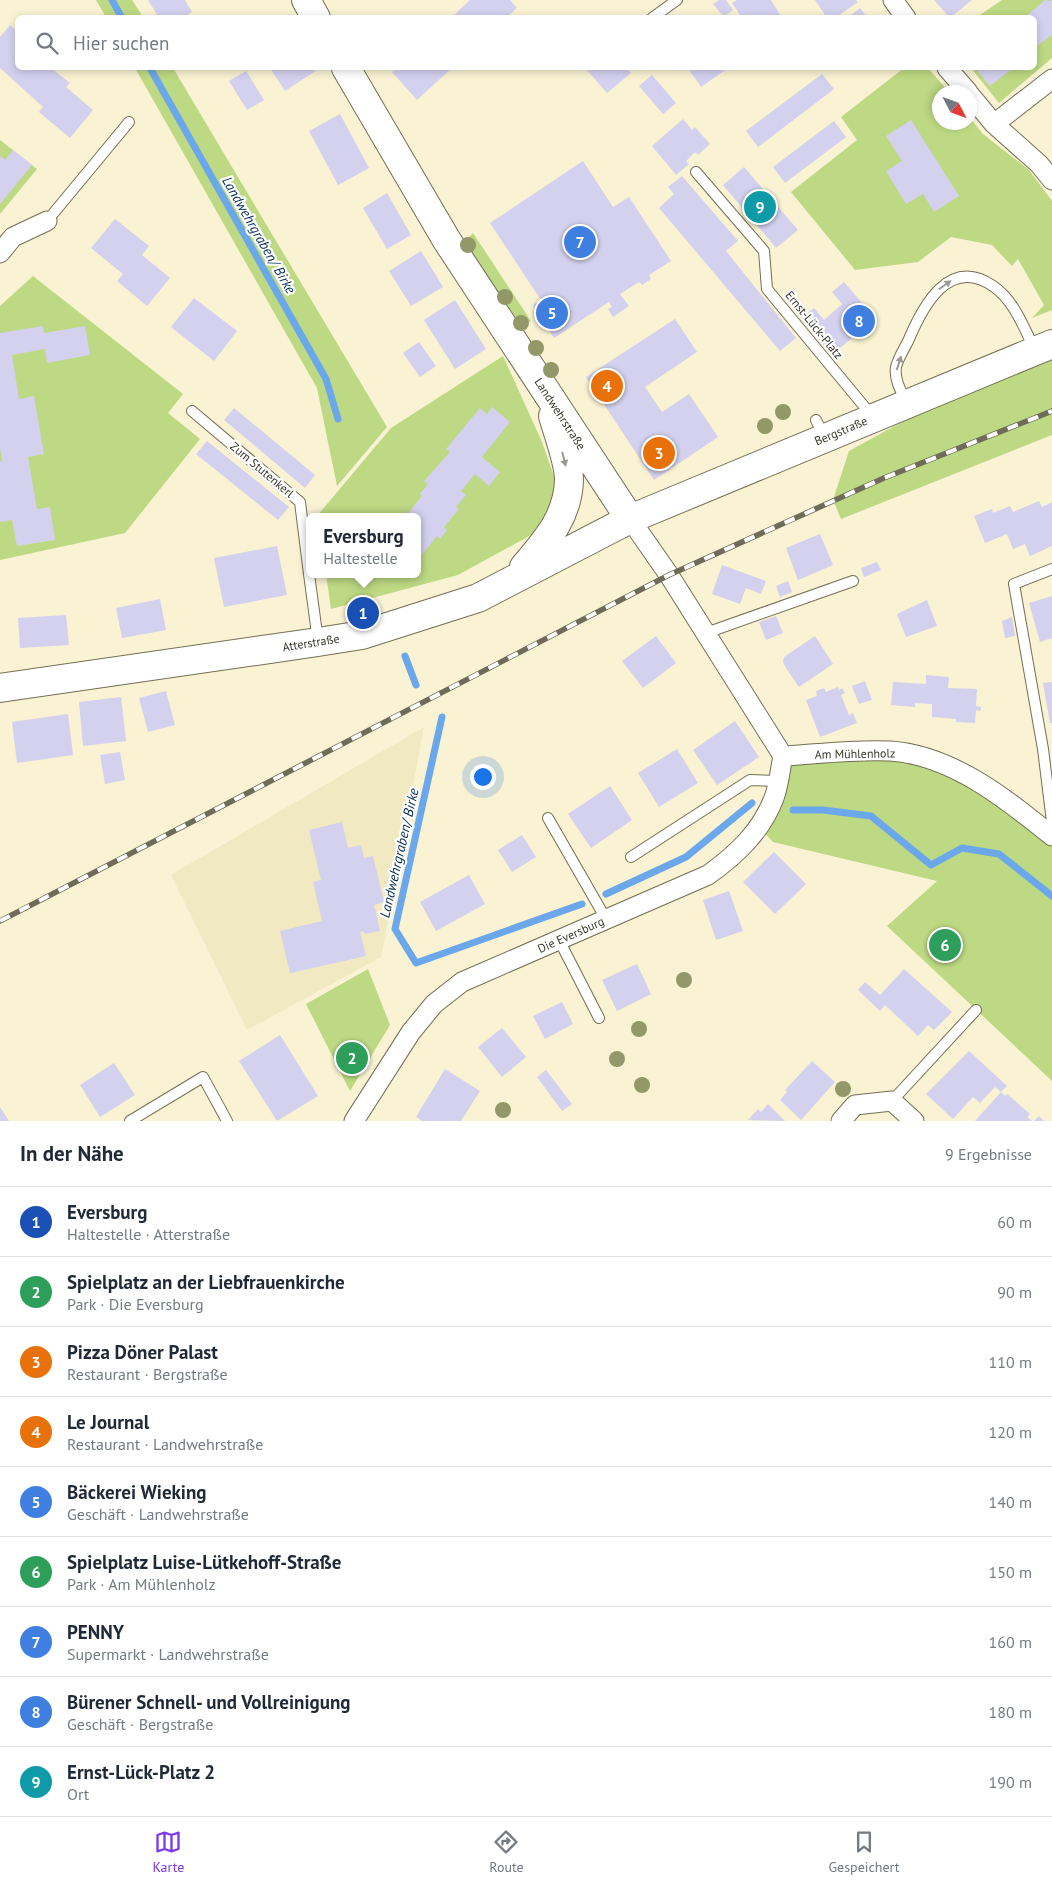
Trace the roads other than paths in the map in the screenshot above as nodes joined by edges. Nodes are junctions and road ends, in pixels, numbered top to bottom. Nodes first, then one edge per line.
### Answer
1 (306, 0) edge
2 (677, 0) edge
3 (893, 0) edge
4 (314, 15) edge
5 (656, 15) edge
6 (904, 15) edge
7 (347, 70) edge
8 (949, 70) edge
9 (1052, 79) edge
10 (961, 85) edge
11 (977, 104) edge
12 (129, 122) dead end
13 (994, 124) junction
14 (696, 172) dead end
15 (1052, 180) edge
16 (47, 221) joint
17 (0, 253) edge
18 (1044, 347) edge
19 (548, 395) junction
20 (907, 404) junction
21 (192, 411) dead end
22 (873, 418) junction
23 (630, 519) junction
24 (306, 550) edge
25 (1052, 569) edge
26 (310, 578) edge
27 (512, 580) junction
28 (853, 581) dead end
29 (706, 633) junction
30 (318, 642) junction
31 (0, 688) edge
32 (1048, 748) edge
33 (783, 756) junction
34 (778, 780) junction
35 (548, 818) dead end
36 (1052, 822) edge
37 (1052, 836) edge
38 (631, 857) dead end
39 (606, 919) junction
40 (560, 940) junction
41 (976, 1010) dead end
42 (600, 1018) dead end
43 (892, 1101) junction
44 (130, 1121) edge
45 (227, 1121) edge
46 (354, 1121) edge
47 (840, 1121) edge
48 (914, 1121) edge

1 - 4 street
2 - 5 lane
3 - 6 street
7 - 19 street, Landwehrstraße
8 - 10 street
9 - 13 street
11 - 13 street
12 - 16 lane
13 - 15 street
14 - 22 lane, Ernst-Lück-Platz
16 - 17 street
18 - 20 street, Bergstraße
20 -> 18 lane
19 - 23 street, Landwehrstraße
19 -> 27 street
20 - 22 street, Bergstraße
21 - 24 lane, Zum Stutenkerl
22 - 23 street, Bergstraße
23 - 27 street, Atterstraße
23 - 29 street, Landwehrstraße
25 - 32 lane
26 - 30 lane, Zum Stutenkerl
27 - 30 street, Atterstraße
28 - 29 lane
29 - 33 street, Landwehrstraße
30 - 31 street, Atterstraße
32 - 36 lane
33 - 34 street, Die Eversburg
33 - 37 street, Am Mühlenholz
34 - 38 lane
34 - 39 street, Die Eversburg
35 - 39 lane
39 - 40 street, Die Eversburg
40 - 42 lane
40 - 46 street, Die Eversburg
41 - 43 lane
43 - 47 street
43 - 48 street
44 - 45 lane

